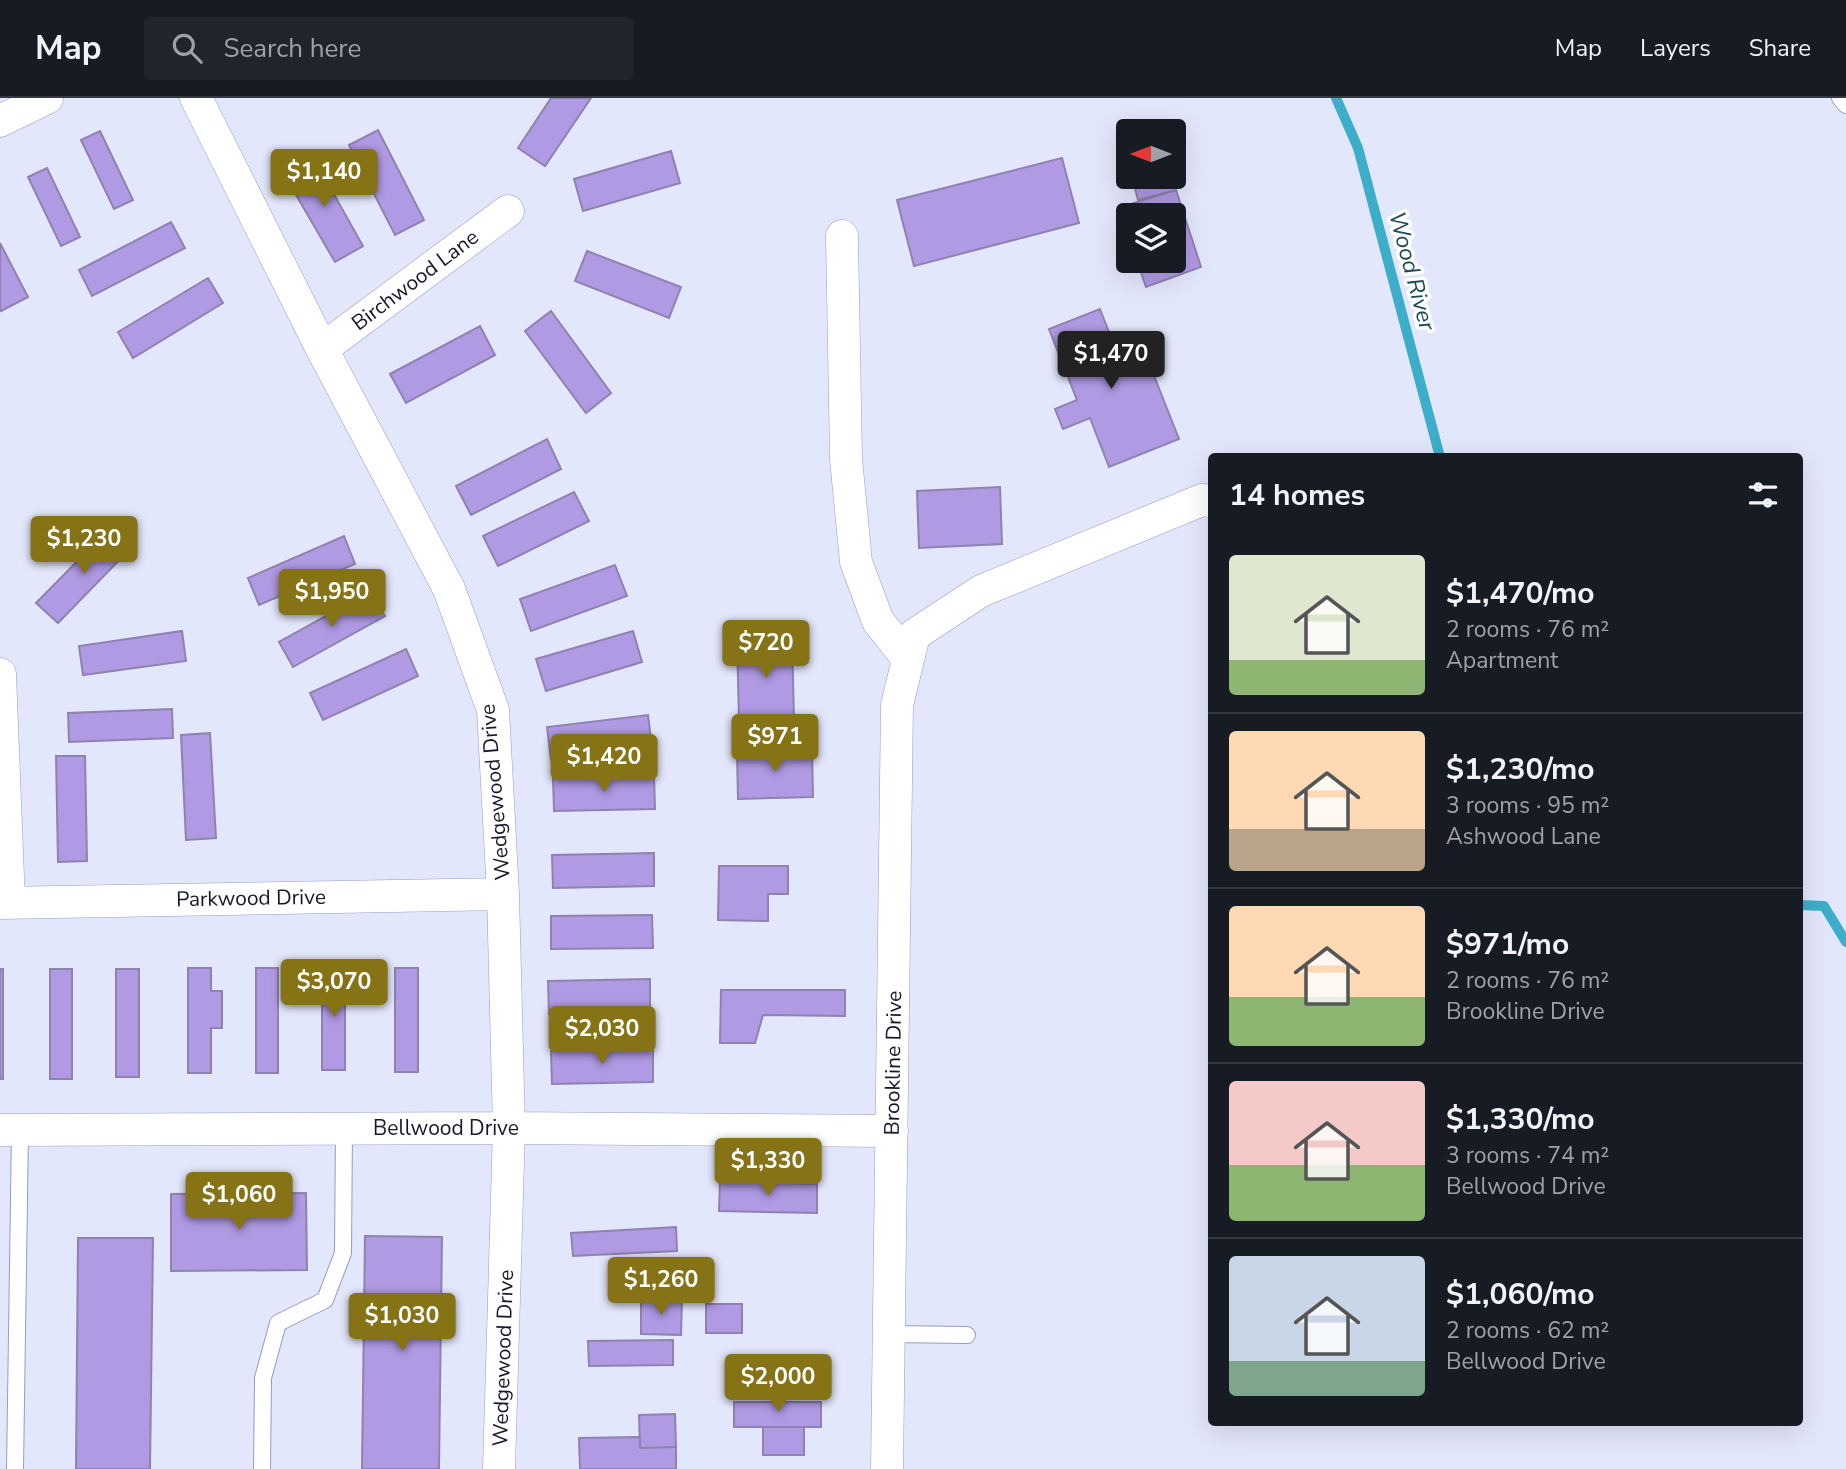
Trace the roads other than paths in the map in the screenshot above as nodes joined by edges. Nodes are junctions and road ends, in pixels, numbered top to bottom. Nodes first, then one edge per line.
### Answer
1 (47, 98) edge
2 (196, 98) edge
3 (1840, 98) edge
4 (1846, 104) edge
5 (0, 121) edge
6 (508, 211) dead end
7 (842, 236) dead end
8 (322, 349) junction
9 (1208, 500) edge
10 (908, 659) junction
11 (0, 674) edge
12 (503, 894) junction
13 (5, 903) edge
14 (509, 1128) junction
15 (344, 1129) junction
16 (10, 1130) edge
17 (892, 1131) junction
18 (890, 1334) junction
19 (967, 1335) dead end
20 (15, 1469) edge
21 (262, 1469) edge
22 (499, 1469) edge
23 (887, 1469) edge

1 - 5 street
2 - 8 street, Wedgewood Drive
3 - 4 lane
6 - 8 street, Birchwood Lane
7 - 10 street
8 - 12 street, Wedgewood Drive
9 - 10 street, Brookline Drive
10 - 17 street, Brookline Drive
11 - 13 street
12 - 13 street, Parkwood Drive
12 - 14 street, Wedgewood Drive
14 - 15 street, Bellwood Drive
14 - 17 street, Bellwood Drive
14 - 22 street, Wedgewood Drive
15 - 16 street, Bellwood Drive
15 - 21 lane
16 - 20 lane
17 - 18 street, Brookline Drive
18 - 19 lane
18 - 23 street, Brookline Drive

